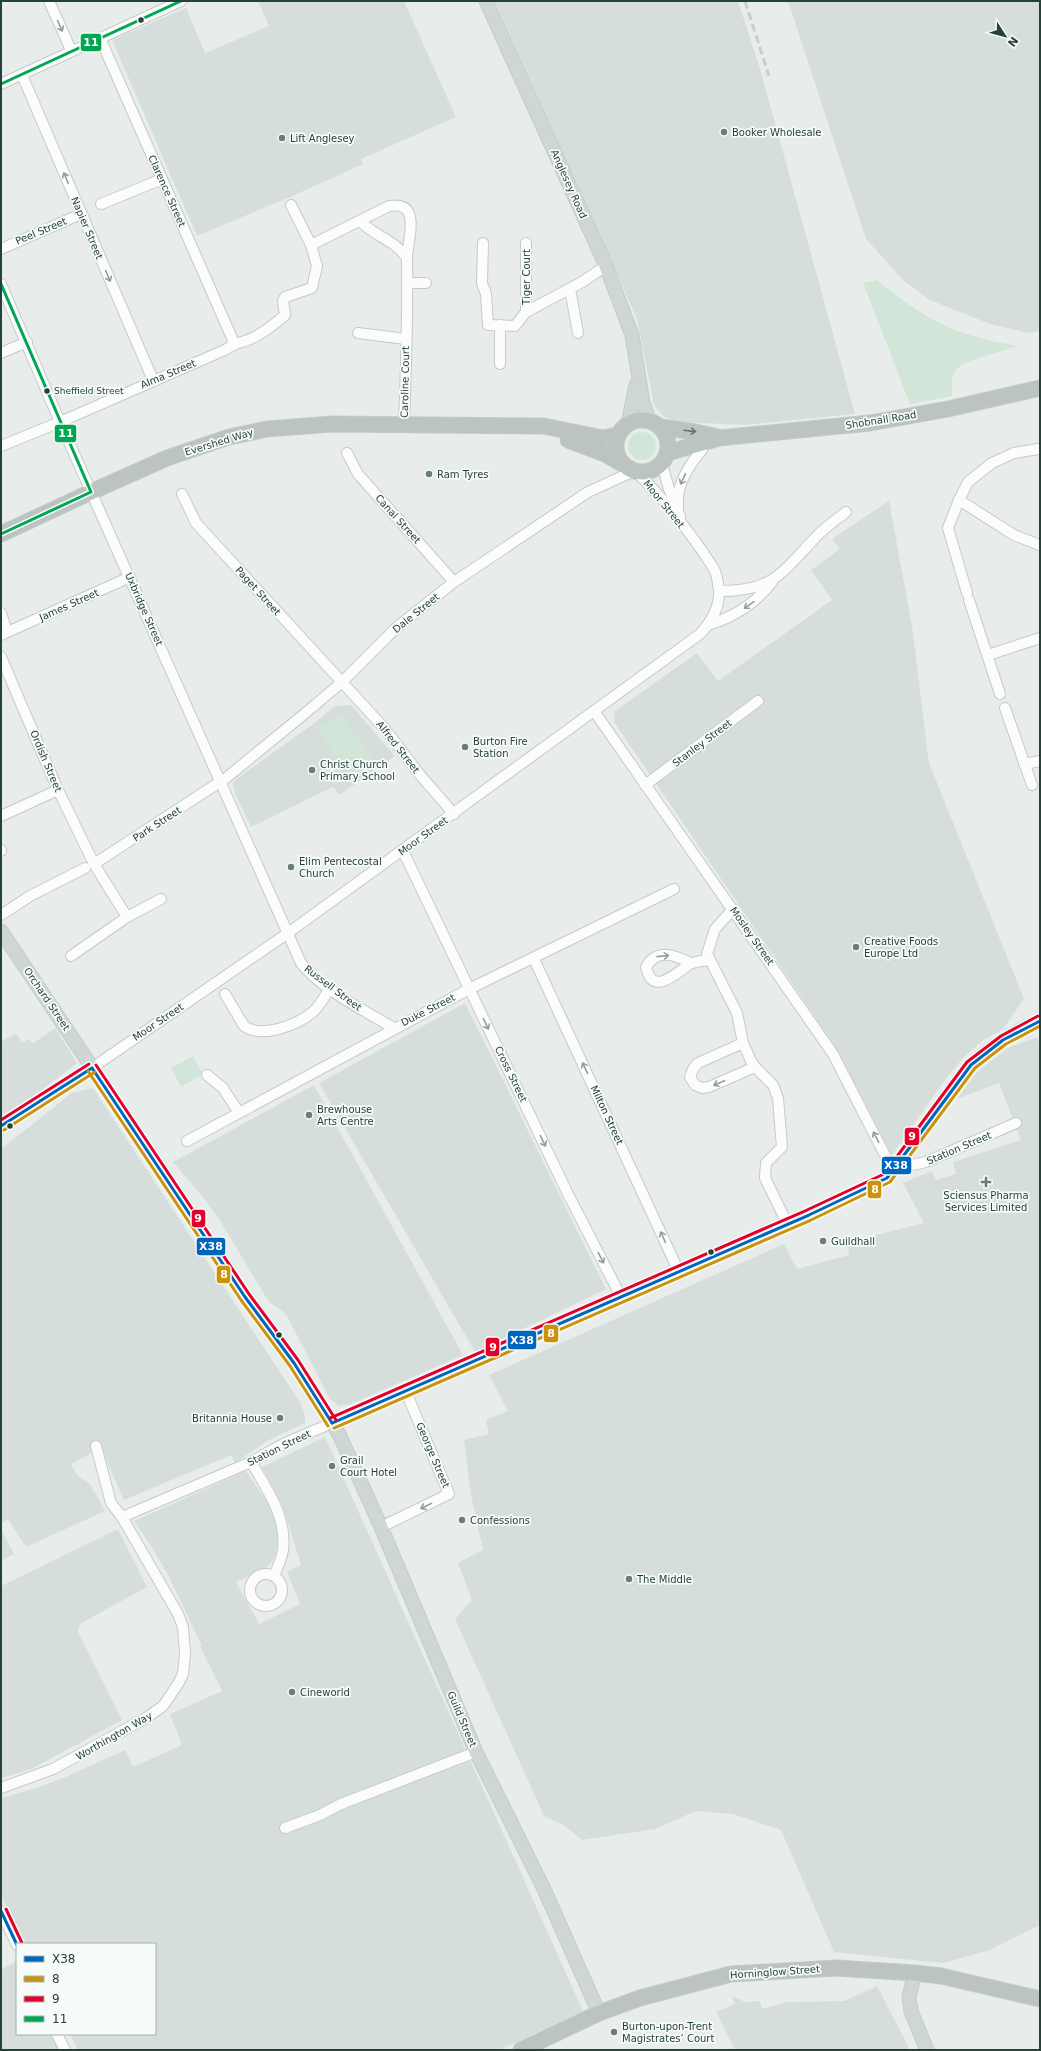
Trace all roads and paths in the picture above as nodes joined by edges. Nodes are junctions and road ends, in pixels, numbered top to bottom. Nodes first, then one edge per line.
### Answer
1 (49, 1) edge
2 (181, 1) edge
3 (486, 1) edge
4 (100, 38) junction
5 (71, 50) junction
6 (22, 75) junction
7 (1, 84) edge
8 (162, 179) junction
9 (101, 204) dead end
10 (291, 205) dead end
11 (81, 214) junction
12 (360, 221) junction
13 (483, 243) dead end
14 (526, 243) dead end
15 (311, 245) junction
16 (1, 249) edge
17 (407, 258) junction
18 (606, 266) junction
19 (408, 283) junction
20 (426, 283) dead end
21 (1, 284) edge
22 (570, 289) junction
23 (526, 312) junction
24 (500, 326) junction
25 (358, 333) dead end
26 (578, 333) dead end
27 (406, 339) junction
28 (27, 342) junction
29 (233, 344) junction
30 (1, 353) edge
31 (500, 364) dead end
32 (637, 371) junction
33 (153, 380) junction
34 (1040, 388) edge
35 (60, 422) junction
36 (628, 424) junction
37 (655, 424) junction
38 (404, 425) junction
39 (502, 426) junction
40 (618, 435) junction
41 (719, 438) junction
42 (1, 446) edge
43 (1038, 449) dead end
44 (702, 450) junction
45 (347, 453) dead end
46 (665, 459) junction
47 (631, 469) junction
48 (91, 492) junction
49 (182, 494) dead end
50 (959, 500) junction
51 (846, 512) dead end
52 (679, 513) junction
53 (1, 534) edge
54 (690, 536) junction
55 (1040, 544) edge
56 (775, 577) junction
57 (130, 578) junction
58 (454, 582) junction
59 (719, 591) junction
60 (1, 613) edge
61 (708, 625) junction
62 (4, 634) edge
63 (1040, 638) edge
64 (988, 655) junction
65 (1, 657) edge
66 (341, 683) junction
67 (1000, 694) dead end
68 (758, 701) dead end
69 (1005, 708) dead end
70 (594, 712) junction
71 (1040, 761) edge
72 (1024, 764) junction
73 (219, 783) junction
74 (645, 785) junction
75 (1032, 785) dead end
76 (58, 790) junction
77 (454, 814) junction
78 (1, 816) edge
79 (402, 851) junction
80 (89, 866) junction
81 (674, 889) dead end
82 (161, 899) dead end
83 (733, 908) junction
84 (1, 915) edge
85 (127, 917) junction
86 (1, 931) edge
87 (288, 933) junction
88 (72, 956) dead end
89 (534, 959) junction
90 (709, 960) junction
91 (691, 963) dead end
92 (330, 988) junction
93 (469, 989) junction
94 (225, 994) dead end
95 (1040, 1021) edge
96 (394, 1028) junction
97 (743, 1043) junction
98 (755, 1067) junction
99 (92, 1068) junction
100 (207, 1075) dead end
101 (240, 1113) junction
102 (1016, 1123) dead end
103 (1, 1126) edge
104 (187, 1141) dead end
105 (896, 1167) junction
106 (788, 1225) junction
107 (679, 1272) junction
108 (621, 1297) junction
109 (406, 1392) junction
110 (332, 1423) junction
111 (96, 1446) dead end
112 (251, 1462) junction
113 (122, 1516) junction
114 (381, 1527) junction
115 (274, 1576) dead end
116 (476, 1752) junction
117 (1, 1788) edge
118 (284, 1828) dead end
119 (1, 1911) edge
120 (16, 1943) edge
121 (915, 1973) junction
122 (1040, 1999) edge
123 (599, 2013) junction
124 (58, 2035) edge
125 (65, 2050) edge
126 (521, 2050) edge
127 (927, 2050) edge

1 -> 5 street
2 - 4 street
3 - 18 main road, Anglesey Road
4 - 5 street
4 - 8 street, Clarence Street
5 - 6 street
6 - 7 street
11 -> 6 street, Napier Street
8 - 9 street
8 - 29 street, Clarence Street
10 - 15 street
11 - 16 street, Peel Street
11 -> 33 street, Napier Street
12 - 15 street
12 - 17 street
12 - 17 street, Caroline Court
13 - 24 street
14 - 23 street, Tiger Court
15 - 29 street, Alma Street
17 - 19 street, Caroline Court
18 - 22 street, Tiger Court
18 - 32 main road, Anglesey Road
19 - 20 street
19 - 27 street, Caroline Court
21 - 28 street, Uxbridge Street
22 - 23 street, Tiger Court
22 - 26 street
23 - 24 street, Tiger Court
24 - 31 street
25 - 27 street, Caroline Court
27 - 38 street, Caroline Court
28 - 30 street
28 - 35 street, Uxbridge Street
29 - 33 street, Alma Street
32 - 36 main road, Anglesey Road
32 - 37 main road, Anglesey Road
33 - 35 street, Alma Street
34 - 41 highway, Shobnall Road
35 - 42 street
35 - 48 street, Uxbridge Street
36 - 37 highway
36 - 40 highway
37 -> 41 highway
37 - 46 highway
38 - 39 highway, Evershed Way
38 - 48 highway, Evershed Way
39 - 40 highway, Evershed Way
39 - 47 highway, Evershed Way
40 - 47 highway
41 - 44 highway
41 - 46 highway
43 - 50 street
44 - 46 highway
44 -> 52 street
45 - 58 street, Canal Street
46 - 47 highway
46 - 52 street, Moor Street
47 - 54 street, Moor Street
47 - 58 street, Dale Street
48 - 53 highway, Evershed Way
48 - 57 street, Uxbridge Street
49 - 66 street, Paget Street
50 - 55 street
50 - 64 street
51 - 56 street, Moor Street
52 - 54 street, Moor Street
54 - 59 street, Moor Street
56 - 59 street, Moor Street
56 -> 61 street, Moor Street
57 - 62 street, James Street
57 - 73 street, Uxbridge Street
58 - 66 street, Dale Street
59 - 61 street, Moor Street
60 - 62 street, James Street
61 - 70 street, Moor Street
63 - 64 street
64 - 67 street
65 - 76 street, Ordish Street
66 - 73 street, Dale Street
66 - 77 street, Alfred Street
68 - 74 street, Stanley Street
69 - 72 street
70 - 74 street, Mosley Street
70 - 77 street, Moor Street
71 - 72 street
72 - 75 street
73 - 80 street, Park Street
73 - 87 street, Uxbridge Street
74 - 83 street, Mosley Street
76 - 78 street
76 - 80 street, Ordish Street
77 - 79 street, Moor Street
79 - 87 street, Moor Street
79 - 93 street, Cross Street
80 - 84 street, Park Street
80 - 85 street, Ordish Street
81 - 89 street, Duke Street
82 - 85 street
83 - 90 street
105 -> 83 street, Mosley Street
85 - 88 street
86 - 99 main road, Orchard Street
87 - 92 street, Russell Street
87 - 99 street, Moor Street
89 - 93 street, Duke Street
107 -> 89 street, Milton Street
90 - 91 street
90 - 97 street
92 - 94 street
92 - 96 street, Russell Street
93 - 96 street, Duke Street
93 -> 108 street, Cross Street
95 - 105 main road
96 - 101 street, Duke Street
97 - 98 street
98 -> 97 street
98 - 106 street
99 - 103 street, Moor Street
99 - 110 main road, Orchard Street
100 - 101 street
101 - 104 street, Duke Street
102 - 105 street, Station Street
105 - 106 main road, Station Street
106 - 107 main road, Station Street
107 - 108 main road, Station Street
108 - 109 main road, Station Street
109 - 110 main road, Station Street
109 -> 114 street, George Street
110 - 112 street, Station Street
110 - 114 main road, Guild Street
111 - 113 street, Worthington Way
112 - 113 street, Station Street
112 - 115 street
113 - 117 street, Worthington Way
114 - 116 main road, Guild Street
116 - 118 street
116 - 123 main road, Guild Street
119 - 120 street
121 - 122 highway, Horninglow Street
121 - 123 highway, Horninglow Street
121 - 127 main road
123 - 126 highway, Horninglow Street
124 - 125 street

